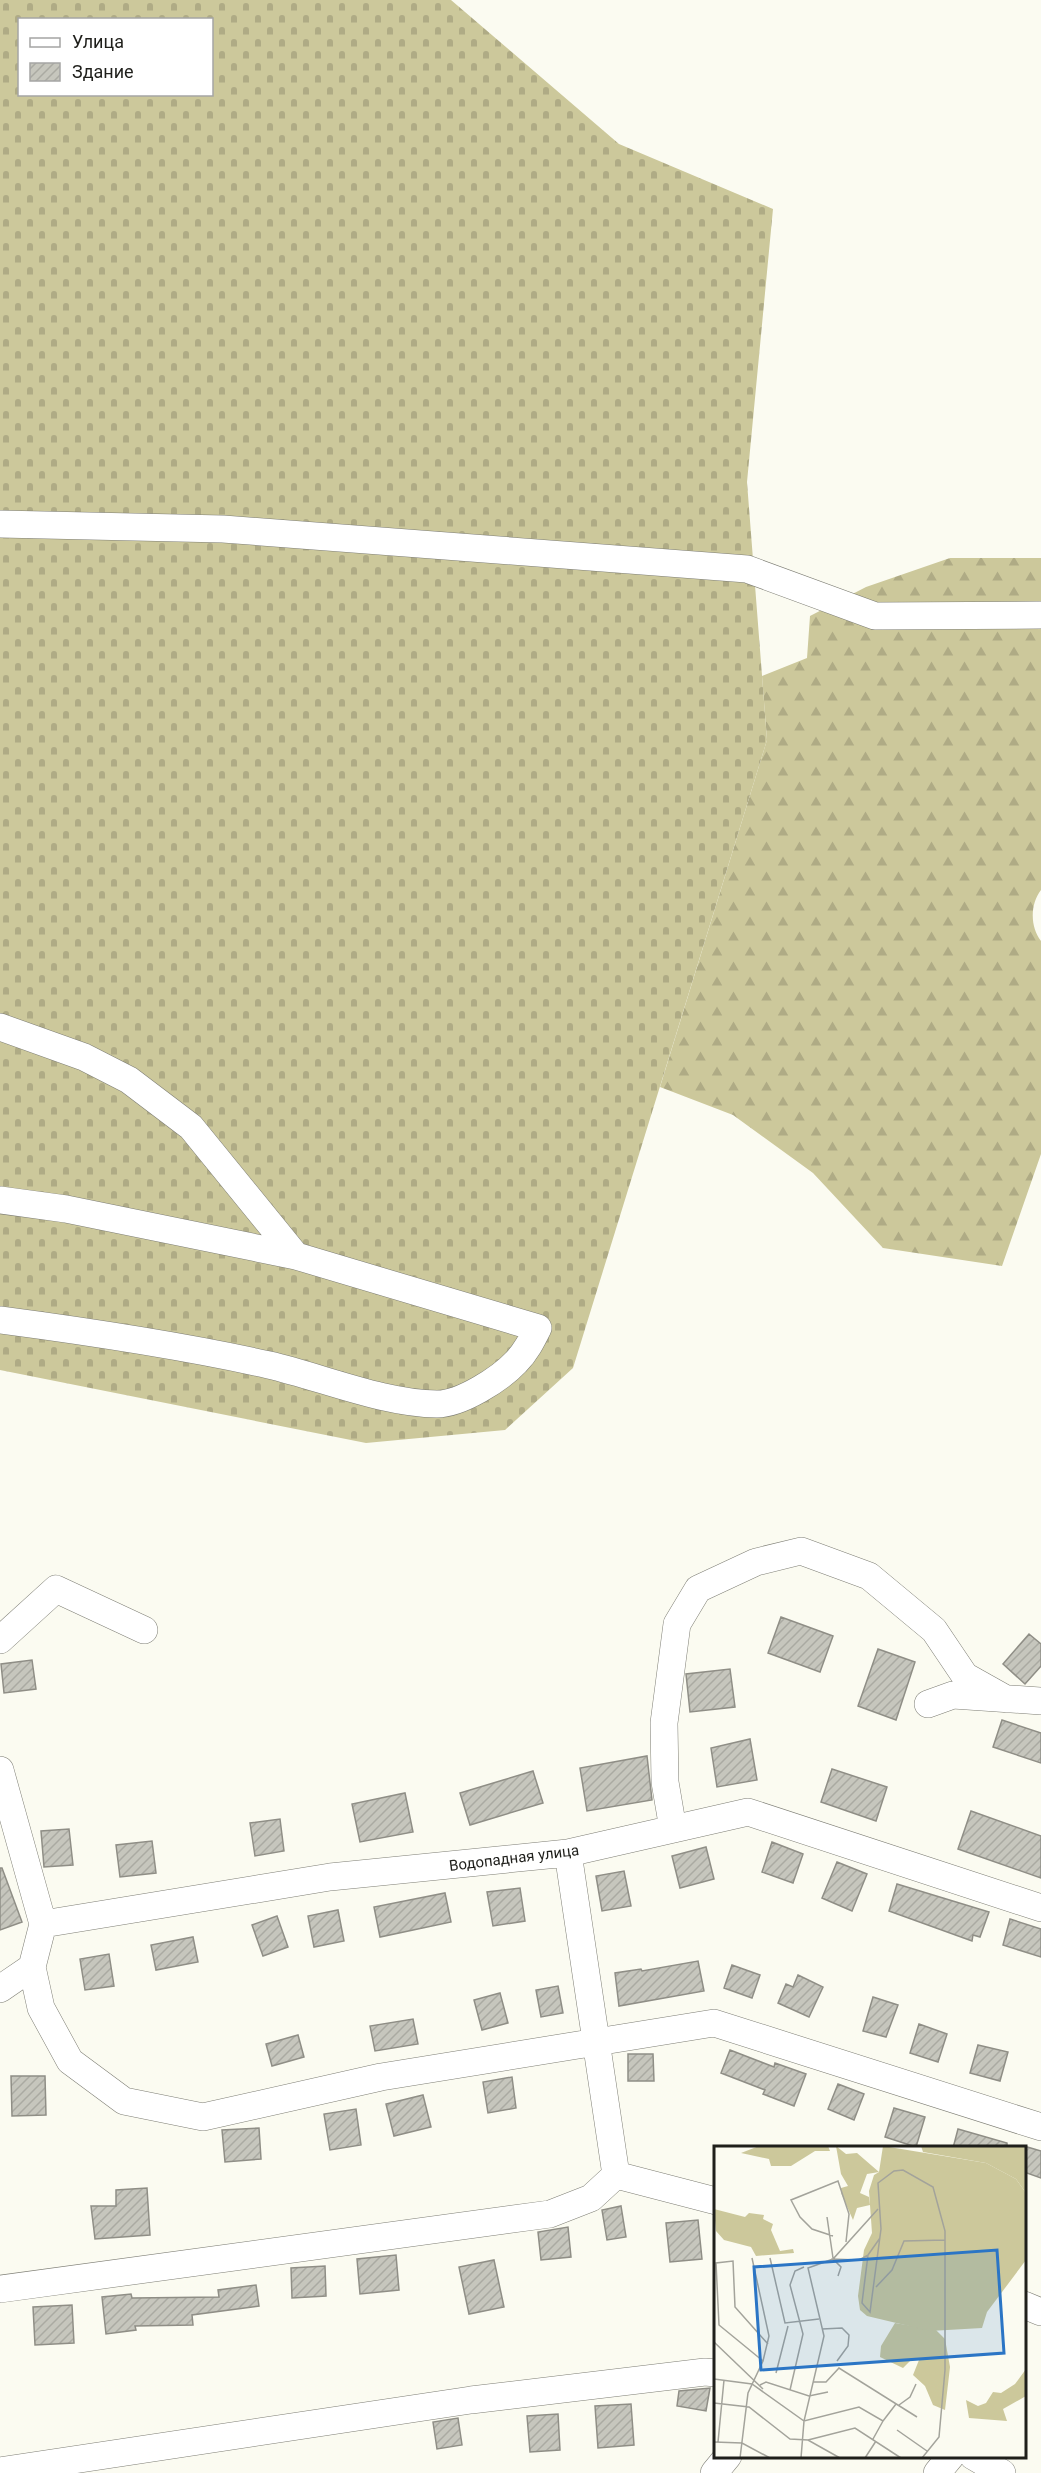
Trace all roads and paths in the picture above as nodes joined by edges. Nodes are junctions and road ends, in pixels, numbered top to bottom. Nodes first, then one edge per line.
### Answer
1 (0, 524) edge
2 (1041, 615) edge
3 (0, 1027) edge
4 (0, 1200) edge
5 (296, 1256) junction
6 (0, 1320) edge
7 (144, 1630) dead end
8 (0, 1640) edge
9 (1006, 1699) junction
10 (1041, 1701) edge
11 (928, 1704) dead end
12 (0, 1770) edge
13 (674, 1829) junction
14 (568, 1853) junction
15 (1041, 1908) edge
16 (43, 1924) junction
17 (32, 1967) junction
18 (0, 1989) edge
19 (597, 2040) junction
20 (1041, 2127) edge
21 (616, 2175) junction
22 (714, 2200) edge
23 (0, 2289) edge
24 (1026, 2306) edge
25 (1041, 2312) edge
26 (714, 2373) edge
27 (727, 2458) edge
28 (950, 2458) edge
29 (975, 2458) edge
30 (0, 2471) edge
31 (714, 2473) edge
32 (937, 2473) edge
33 (1002, 2473) edge

1 - 2 street
3 - 5 street
4 - 5 street
5 - 6 street
7 - 8 street
9 - 10 street
9 - 11 street
9 - 13 street
12 - 16 street
13 - 14 street, Водопадная улица
13 - 15 street, Водопадная улица
14 - 16 street, Водопадная улица
14 - 19 street
16 - 17 street
17 - 18 street
17 - 19 street
19 - 20 street
19 - 21 street
21 - 22 street
21 - 23 street
24 - 25 street
26 - 30 street
27 - 31 street
28 - 32 street
29 - 33 street

